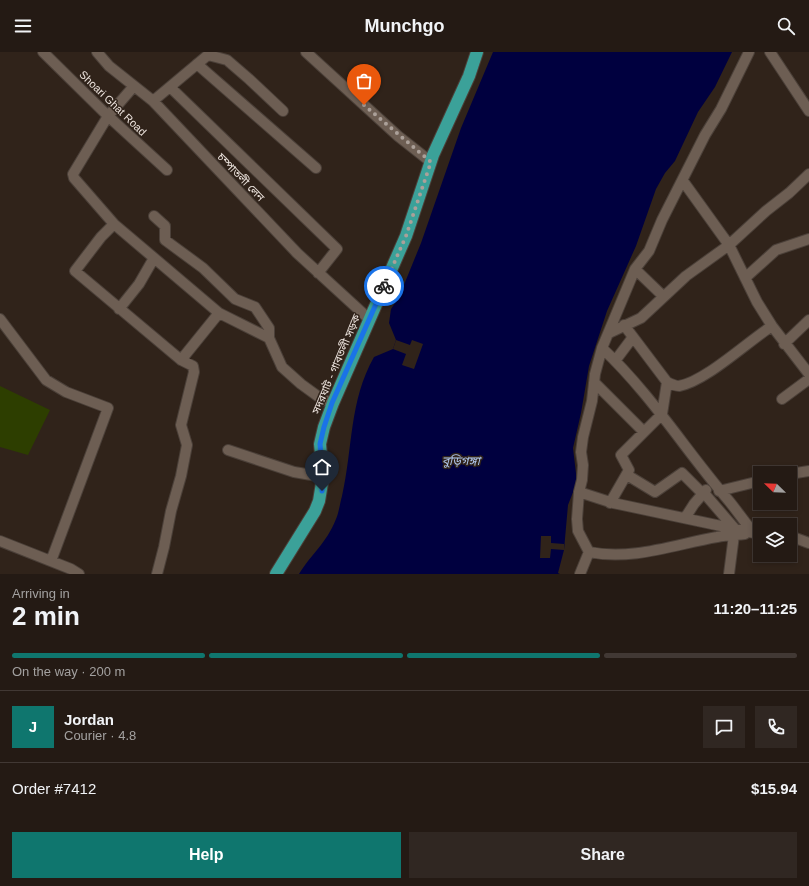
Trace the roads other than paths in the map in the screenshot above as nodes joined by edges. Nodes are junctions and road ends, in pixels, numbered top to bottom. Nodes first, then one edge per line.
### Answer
1 (43, 52) edge
2 (97, 52) edge
3 (306, 52) edge
4 (477, 52) edge
5 (749, 52) edge
6 (770, 52) edge
7 (207, 54) edge
8 (197, 64) junction
9 (134, 86) junction
10 (170, 87) junction
11 (153, 102) junction
12 (283, 111) dead end
13 (809, 111) edge
14 (108, 116) junction
15 (431, 162) junction
16 (316, 168) dead end
17 (167, 170) dead end
18 (809, 174) edge
19 (682, 181) junction
20 (154, 216) dead end
21 (114, 224) junction
22 (809, 239) edge
23 (729, 244) junction
24 (154, 258) junction
25 (635, 269) junction
26 (318, 273) junction
27 (745, 278) junction
28 (663, 296) junction
29 (118, 309) junction
30 (219, 313) junction
31 (0, 319) edge
32 (369, 320) junction
33 (809, 320) edge
34 (624, 326) junction
35 (772, 326) junction
36 (609, 333) junction
37 (633, 337) junction
38 (269, 338) junction
39 (784, 344) junction
40 (602, 348) junction
41 (182, 360) junction
42 (616, 360) junction
43 (809, 374) edge
44 (809, 379) edge
45 (667, 382) junction
46 (595, 383) junction
47 (782, 400) dead end
48 (332, 403) junction
49 (662, 414) junction
50 (644, 432) junction
51 (228, 450) dead end
52 (809, 472) edge
53 (797, 473) edge
54 (626, 475) junction
55 (323, 477) junction
56 (753, 481) edge
57 (716, 487) junction
58 (579, 492) junction
59 (703, 494) junction
60 (610, 502) junction
61 (685, 518) junction
62 (753, 528) edge
63 (735, 532) junction
64 (753, 532) edge
65 (797, 539) edge
66 (0, 541) edge
67 (809, 544) edge
68 (590, 552) junction
69 (51, 561) junction
70 (79, 574) edge
71 (157, 574) edge
72 (276, 574) edge
73 (580, 574) edge
74 (729, 574) edge

1 - 14 street, Shoari Ghat Road
2 - 9 street, চম্পাতলী লেন
3 - 15 street
4 - 15 highway, সদরঘাট - গাবতলী সড়ক
5 - 19 street
6 - 13 street
7 - 8 street
7 - 12 street
8 - 10 street
8 - 16 street
9 - 11 street, চম্পাতলী লেন
9 - 14 street
10 - 11 street
10 - 26 street
11 - 26 street, চম্পাতলী লেন
14 - 17 street, Shoari Ghat Road
14 - 21 street
15 - 32 highway, সদরঘাট - গাবতলী সড়ক
18 - 23 street
19 - 23 street
19 - 25 street
20 - 38 street
21 - 24 street
21 - 29 street
22 - 27 street
23 - 27 street
23 - 28 street
24 - 29 street
24 - 30 street
25 - 28 street
25 - 36 street
26 - 32 street, চম্পাতলী লেন
27 - 35 street
28 - 34 street
29 - 41 street
30 - 38 street
30 - 41 street
31 - 69 street
32 - 48 highway, সদরঘাট - গাবতলী সড়ক
33 - 39 street
34 - 36 street
34 - 37 street
35 - 39 street
35 - 45 street
36 - 40 street
37 - 42 street
37 - 45 street
38 - 48 street
39 - 43 street
40 - 42 street
40 - 46 street
41 - 71 street
42 - 49 street
44 - 47 street
45 - 49 street
46 - 50 street
46 - 58 street
48 - 55 highway, সদরঘাট - গাবতলী সড়ক
49 - 50 street
49 - 57 street
50 - 54 street
51 - 55 street
52 - 53 street
54 - 59 street
54 - 60 street
55 - 72 highway, সদরঘাট - গাবতলী সড়ক
56 - 57 street
57 - 59 street
57 - 62 street
58 - 60 street
58 - 68 street
59 - 61 street
59 - 63 street
60 - 61 street
61 - 63 street
63 - 64 street
63 - 68 street
63 - 74 street
65 - 67 street
66 - 69 street
68 - 73 street
69 - 70 street

